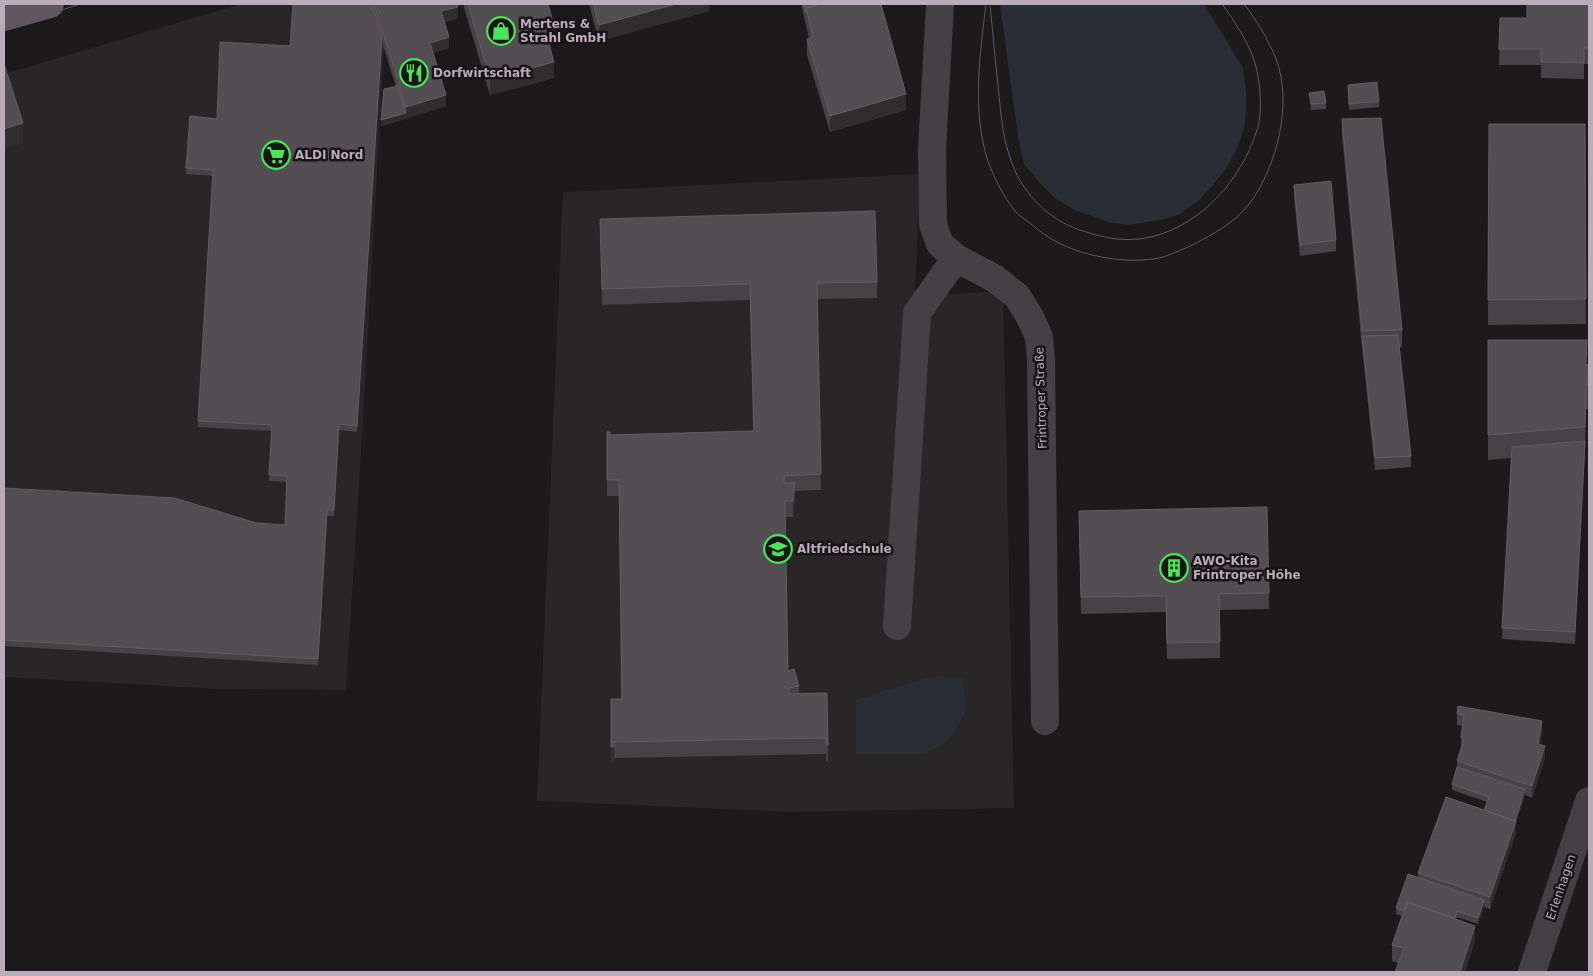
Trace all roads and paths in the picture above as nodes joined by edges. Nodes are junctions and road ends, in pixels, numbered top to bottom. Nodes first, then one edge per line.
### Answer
1 (940, 4) edge
2 (43, 5) edge
3 (4, 17) edge
4 (956, 258) junction
5 (897, 626) dead end
6 (1045, 721) dead end
7 (1589, 801) edge
8 (1532, 972) edge

1 - 4 street, Frintroper Straße
2 - 3 main road
4 - 5 street
4 - 6 street, Frintroper Straße
7 - 8 street, Erlenhagen

